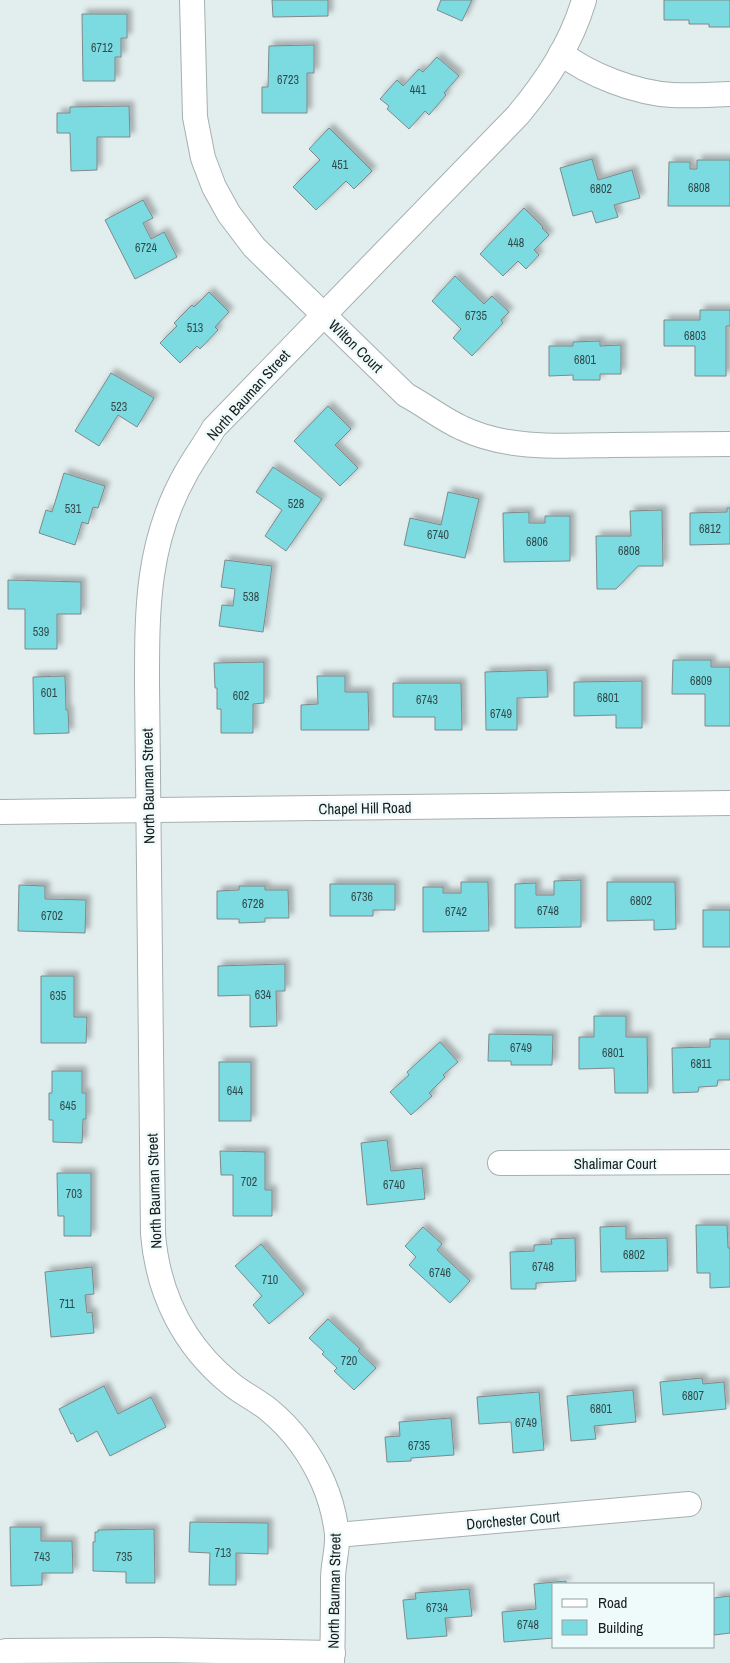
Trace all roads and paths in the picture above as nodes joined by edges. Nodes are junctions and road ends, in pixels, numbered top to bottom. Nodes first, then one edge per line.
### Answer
1 (192, 0) edge
2 (584, 0) edge
3 (561, 53) junction
4 (730, 94) edge
5 (324, 315) junction
6 (730, 444) edge
7 (730, 803) edge
8 (148, 811) junction
9 (0, 812) edge
10 (730, 1162) edge
11 (500, 1163) dead end
12 (689, 1504) dead end
13 (337, 1535) junction
14 (0, 1653) edge
15 (332, 1658) edge

1 - 5 street, Wilton Court
2 - 3 street, North Bauman Street
3 - 4 street
3 - 5 street, North Bauman Street
5 - 6 street, Wilton Court
5 - 8 street, North Bauman Street
7 - 8 street, Chapel Hill Road
8 - 9 street, Chapel Hill Road
8 - 13 street, North Bauman Street
10 - 11 street, Shalimar Court
12 - 13 street, Dorchester Court
13 - 15 street, North Bauman Street
14 - 15 street

